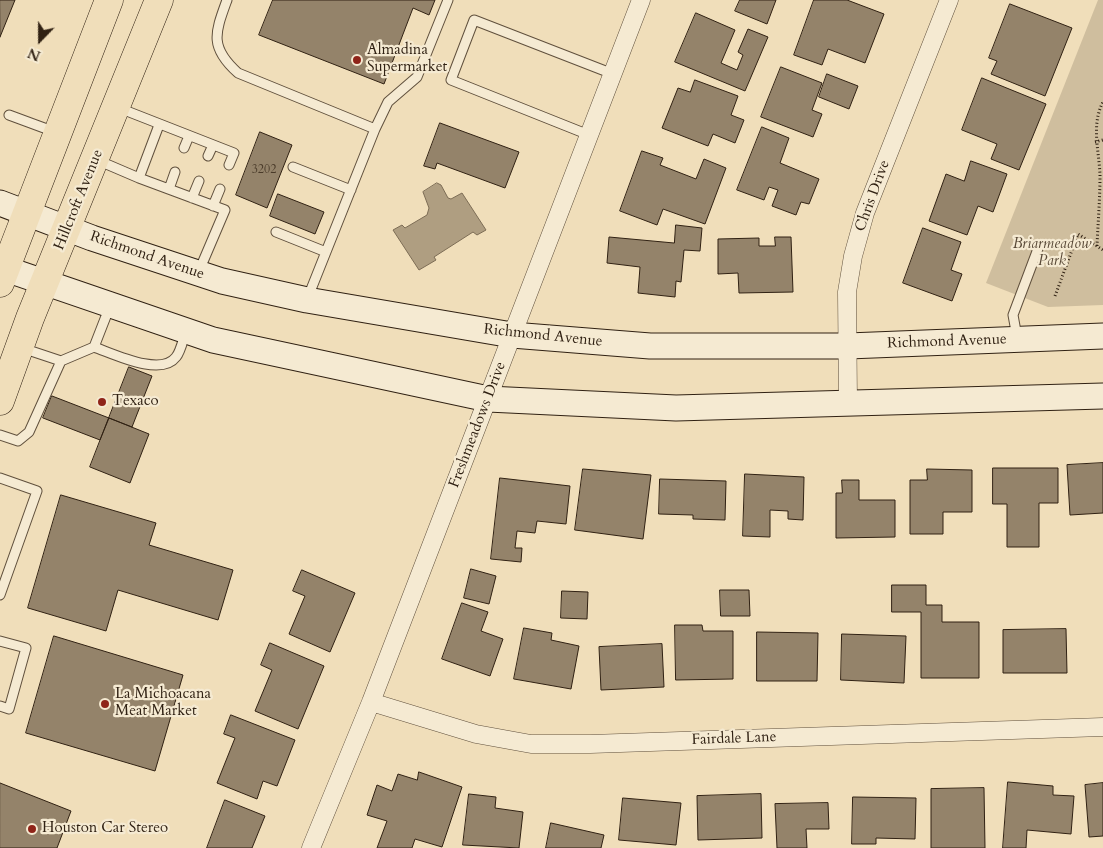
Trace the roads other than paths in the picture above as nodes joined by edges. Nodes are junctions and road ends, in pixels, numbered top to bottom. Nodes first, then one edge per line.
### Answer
1 (109, 0) edge
2 (159, 0) edge
3 (227, 0) edge
4 (448, 0) edge
5 (642, 0) edge
6 (949, 0) edge
7 (613, 74) junction
8 (116, 107) junction
9 (9, 115) dead end
10 (159, 125) junction
11 (375, 129) junction
12 (58, 133) junction
13 (189, 136) junction
14 (589, 136) junction
15 (212, 145) junction
16 (184, 148) dead end
17 (208, 156) dead end
18 (95, 160) junction
19 (230, 165) dead end
20 (293, 167) dead end
21 (176, 172) dead end
22 (138, 178) junction
23 (199, 181) dead end
24 (169, 189) junction
25 (220, 189) dead end
26 (351, 190) junction
27 (192, 198) junction
28 (0, 203) edge
29 (214, 206) junction
30 (27, 213) junction
31 (68, 228) junction
32 (276, 232) dead end
33 (1039, 246) dead end
34 (326, 252) junction
35 (2, 273) edge
36 (198, 273) junction
37 (45, 283) junction
38 (307, 300) junction
39 (110, 306) junction
40 (186, 331) junction
41 (512, 335) junction
42 (1103, 336) edge
43 (1018, 340) junction
44 (848, 346) junction
45 (20, 347) junction
46 (94, 347) junction
47 (61, 361) junction
48 (1103, 396) edge
49 (488, 399) junction
50 (0, 401) edge
51 (848, 403) junction
52 (0, 434) edge
53 (0, 478) edge
54 (0, 595) edge
55 (0, 641) edge
56 (371, 702) junction
57 (0, 706) edge
58 (1103, 727) edge
59 (311, 848) edge

1 - 12 main road
2 - 8 main road, Hillcroft Avenue
3 - 11 lane
4 - 11 lane
5 - 7 street, Freshmeadows Drive
6 - 44 street, Chris Drive
7 - 14 street, Freshmeadows Drive
7 - 14 lane
8 - 10 lane
8 - 18 main road, Hillcroft Avenue
9 - 12 lane
10 - 13 lane
10 - 22 lane
11 - 26 lane
12 - 30 main road
13 - 15 lane
13 - 16 lane
14 - 41 street, Freshmeadows Drive
15 - 17 lane
15 - 19 lane
18 - 22 lane
18 - 31 main road, Hillcroft Avenue
20 - 26 lane
21 - 24 lane
22 - 24 lane
23 - 27 lane
24 - 27 lane
25 - 29 lane
26 - 34 lane
27 - 29 lane
28 - 30 main road, Richmond Avenue
29 - 36 lane
30 - 31 main road, Richmond Avenue
30 - 35 main road
31 - 36 main road, Richmond Avenue
31 - 37 main road, Hillcroft Avenue
32 - 34 lane
33 - 43 lane
34 - 38 lane
35 - 37 main road
36 - 38 main road, Richmond Avenue
37 - 39 main road
37 - 45 main road, Hillcroft Avenue
38 - 41 main road, Richmond Avenue
39 - 40 main road
39 - 46 lane
40 - 46 lane
40 - 49 main road
41 - 44 main road, Richmond Avenue
41 - 49 street, Freshmeadows Drive
42 - 43 main road, Richmond Avenue
43 - 44 main road, Richmond Avenue
44 - 51 street, Chris Drive
45 - 47 lane
45 - 50 main road, Hillcroft Avenue
46 - 47 lane
47 - 52 lane
48 - 51 main road
49 - 51 main road
49 - 56 street, Freshmeadows Drive
53 - 54 lane
55 - 57 lane
56 - 58 street, Fairdale Lane
56 - 59 street, Freshmeadows Drive

